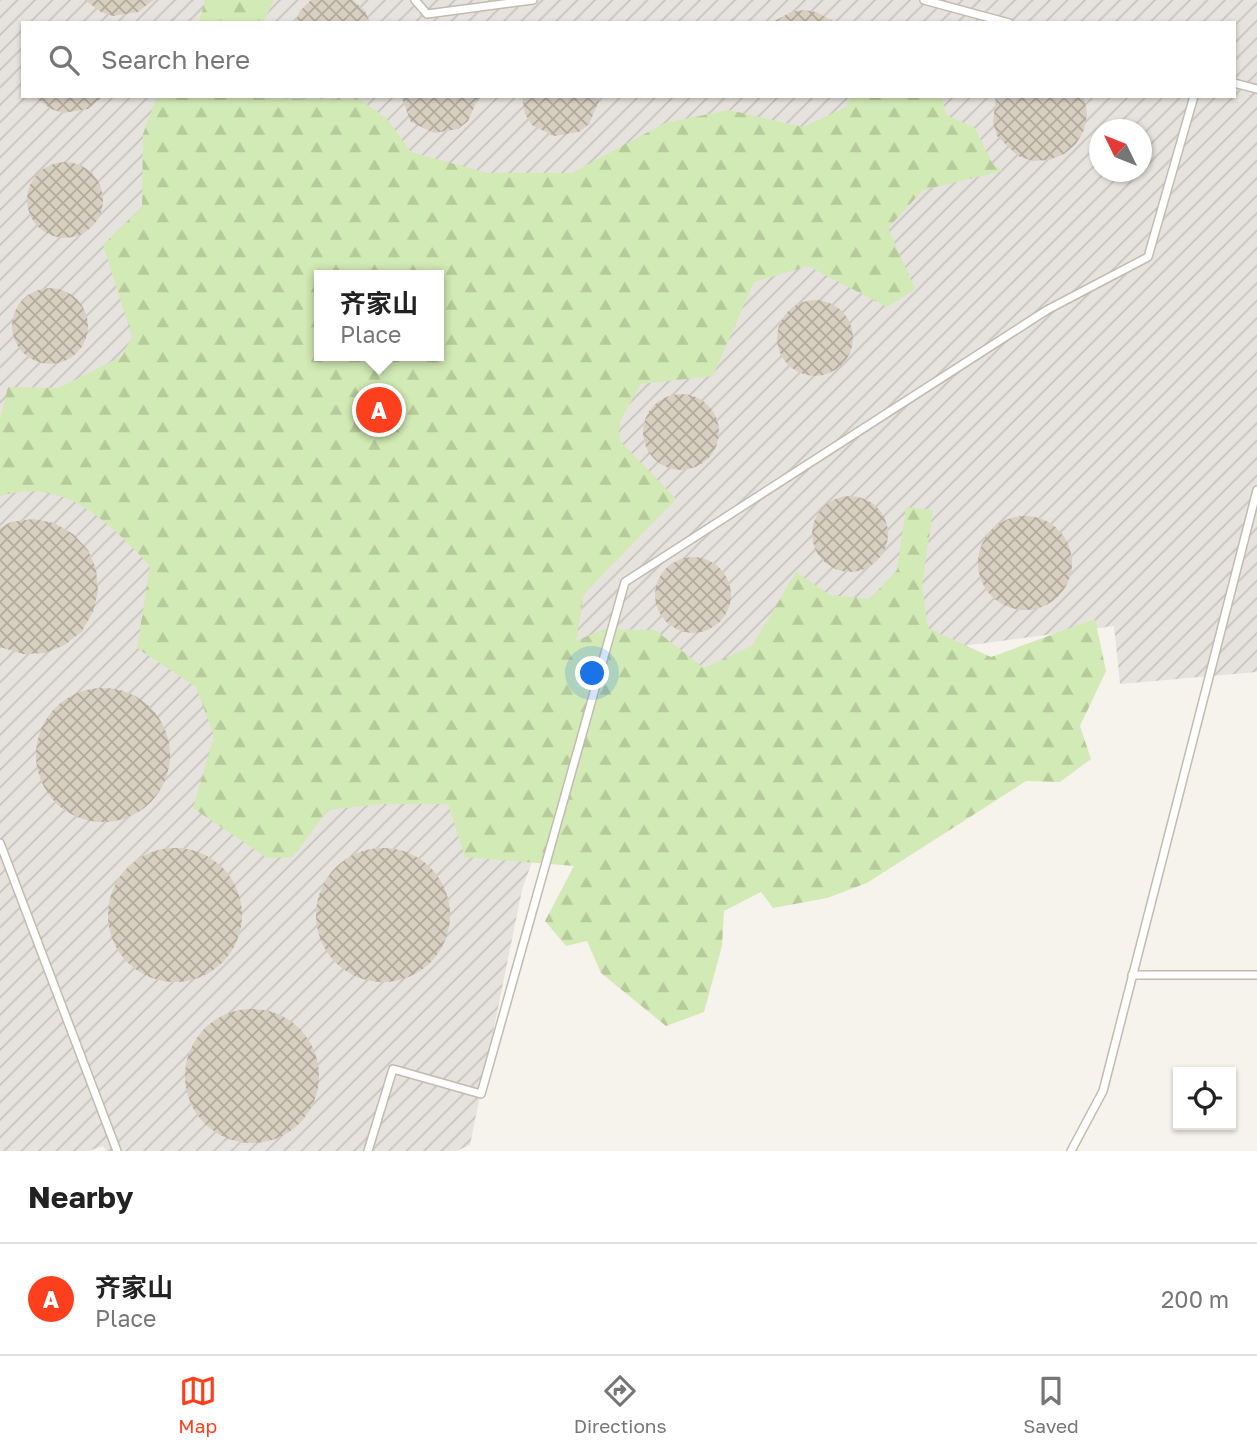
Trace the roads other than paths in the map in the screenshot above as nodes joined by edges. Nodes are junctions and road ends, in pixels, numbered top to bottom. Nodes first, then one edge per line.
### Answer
1 (415, 0) edge
2 (533, 0) edge
3 (924, 0) edge
4 (1002, 21) edge
5 (1236, 84) edge
6 (1257, 89) edge
7 (1193, 98) edge
8 (1257, 490) edge
9 (0, 843) edge
10 (1132, 975) junction
11 (1257, 975) edge
12 (117, 1151) edge
13 (368, 1151) edge
14 (1071, 1151) edge

1 - 2 lane
3 - 4 lane
5 - 6 lane
7 - 13 lane
8 - 10 lane
9 - 12 lane
10 - 11 lane
10 - 14 lane

